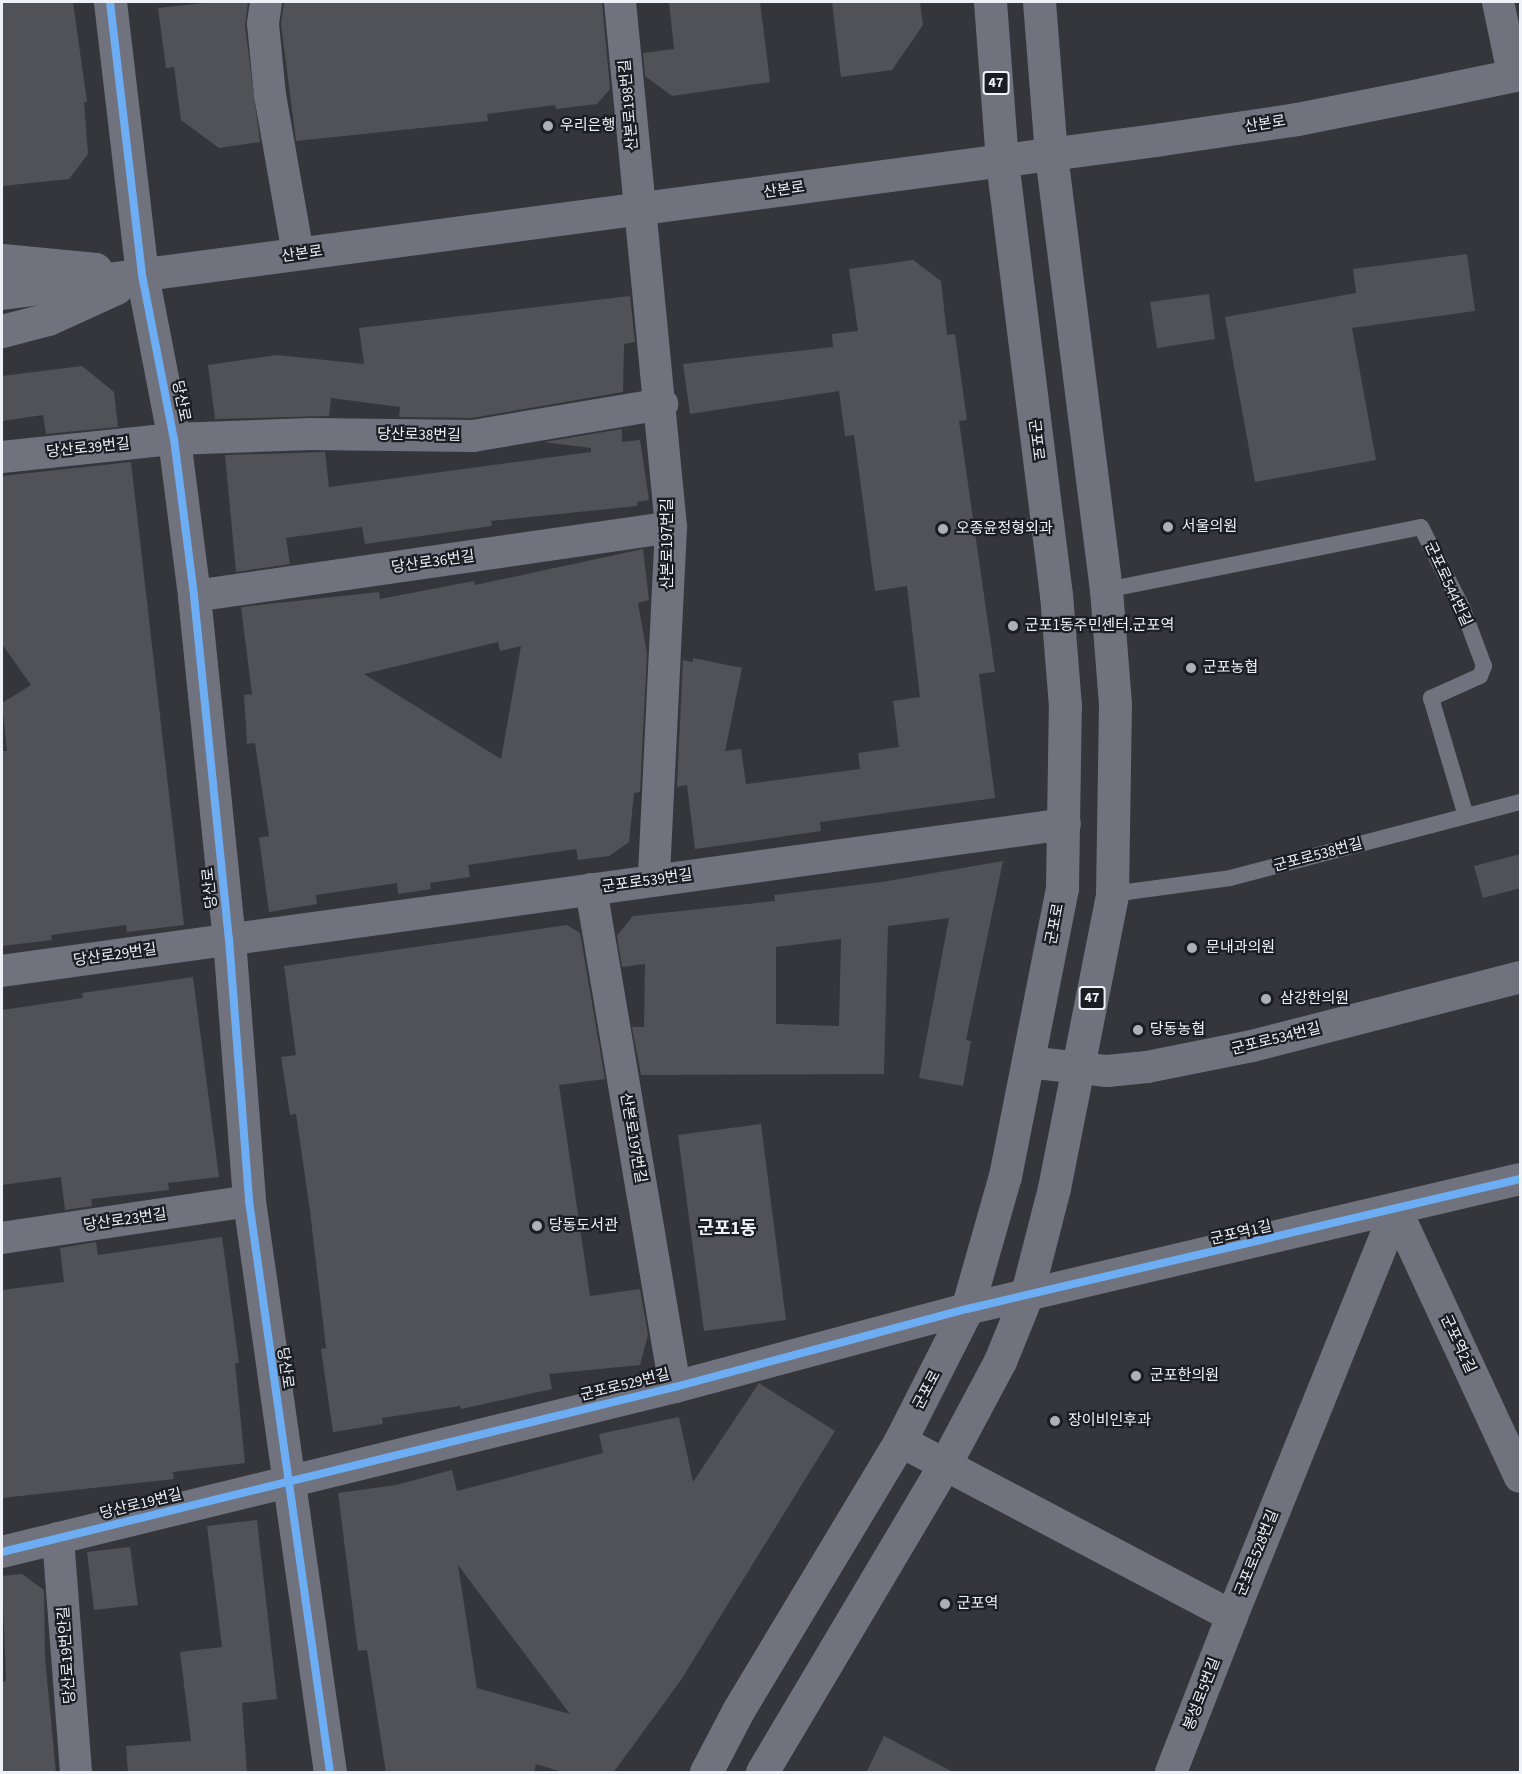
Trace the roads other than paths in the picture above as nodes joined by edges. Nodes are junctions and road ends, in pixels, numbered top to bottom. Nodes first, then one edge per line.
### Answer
1 (111, 2) edge
2 (266, 2) edge
3 (620, 2) edge
4 (990, 2) edge
5 (1039, 2) edge
6 (1498, 2) edge
7 (1518, 81) edge
8 (1051, 154) junction
9 (1002, 160) junction
10 (638, 209) junction
11 (298, 254) junction
12 (2, 260) edge
13 (142, 275) junction
14 (2, 293) edge
15 (2, 331) edge
16 (662, 404) junction
17 (174, 439) junction
18 (2, 457) edge
19 (671, 527) junction
20 (1106, 590) junction
21 (194, 596) junction
22 (1521, 802) edge
23 (1466, 816) junction
24 (1065, 824) junction
25 (654, 880) junction
26 (591, 889) junction
27 (1112, 894) junction
28 (229, 939) junction
29 (2, 971) edge
30 (1521, 977) edge
31 (1028, 1062) junction
32 (1078, 1067) junction
33 (1521, 1179) edge
34 (249, 1202) junction
35 (1396, 1210) junction
36 (2, 1238) edge
37 (1026, 1297) junction
38 (967, 1309) junction
39 (675, 1387) junction
40 (900, 1441) junction
41 (945, 1464) junction
42 (1521, 1477) edge
43 (287, 1482) junction
44 (58, 1538) junction
45 (2, 1552) edge
46 (1232, 1616) junction
47 (76, 1773) edge
48 (330, 1773) edge
49 (706, 1773) edge
50 (762, 1773) edge
51 (1171, 1773) edge

1 - 13 street, 당산로
2 - 11 street
3 - 10 street, 산본로198번길
4 - 9 main road, 군포로 / 47
5 - 8 main road, 47
6 - 7 street
7 - 8 street, 산본로, bridge
8 - 9 street, 산본로
8 - 20 main road, 47
9 - 10 street, 산본로
9 - 24 main road, 군포로 / 47
10 - 11 street, 산본로
10 - 16 street, 산본로197번길
11 - 13 street, 산본로
12 - 13 street, 산본로
13 - 14 street, 산본로
13 - 15 street, 산본로
13 - 17 street, 당산로
16 - 17 street, 당산로38번길
16 - 19 street, 산본로197번길
17 - 18 street, 당산로39번길
17 - 21 street, 당산로
19 - 21 street, 당산로36번길
19 - 25 street, 산본로197번길
20 - 23 lane, 군포로544번길
20 - 27 main road, 47
21 - 28 street, 당산로
22 - 23 lane, 군포로538번길
23 - 27 lane, 군포로538번길
24 - 25 street, 군포로539번길
24 - 31 main road, 군포로 / 47
25 - 26 street, 군포로539번길
26 - 28 street, 군포로539번길
26 - 39 street, 산본로197번길
27 - 32 main road, 47
28 - 29 street, 당산로29번길
28 - 34 street, 당산로
30 - 32 street, 군포로534번길
31 - 32 street, 군포로534번길
31 - 38 main road, 군포로 / 47
32 - 37 main road, 47
33 - 35 street, 군포역1길
34 - 36 street, 당산로23번길
34 - 43 street, 당산로
35 - 37 street, 군포역1길
35 - 42 street, 군포역2길
35 - 46 street, 군포로528번길
37 - 38 street, 군포역1길
37 - 41 main road, 47
38 - 39 street, 군포로529번길
38 - 40 main road, 군포로 / 47
39 - 43 street, 군포로529번길
40 - 41 street, 군포로528번길
40 - 49 main road, 군포로 / 47
41 - 46 street, 군포로528번길
41 - 50 main road, 47
43 - 44 street, 당산로19번길
43 - 48 street, 당산로
44 - 45 street, 당산로19번길
44 - 47 street, 당산로19번안길
46 - 51 street, 봉성로5번길

